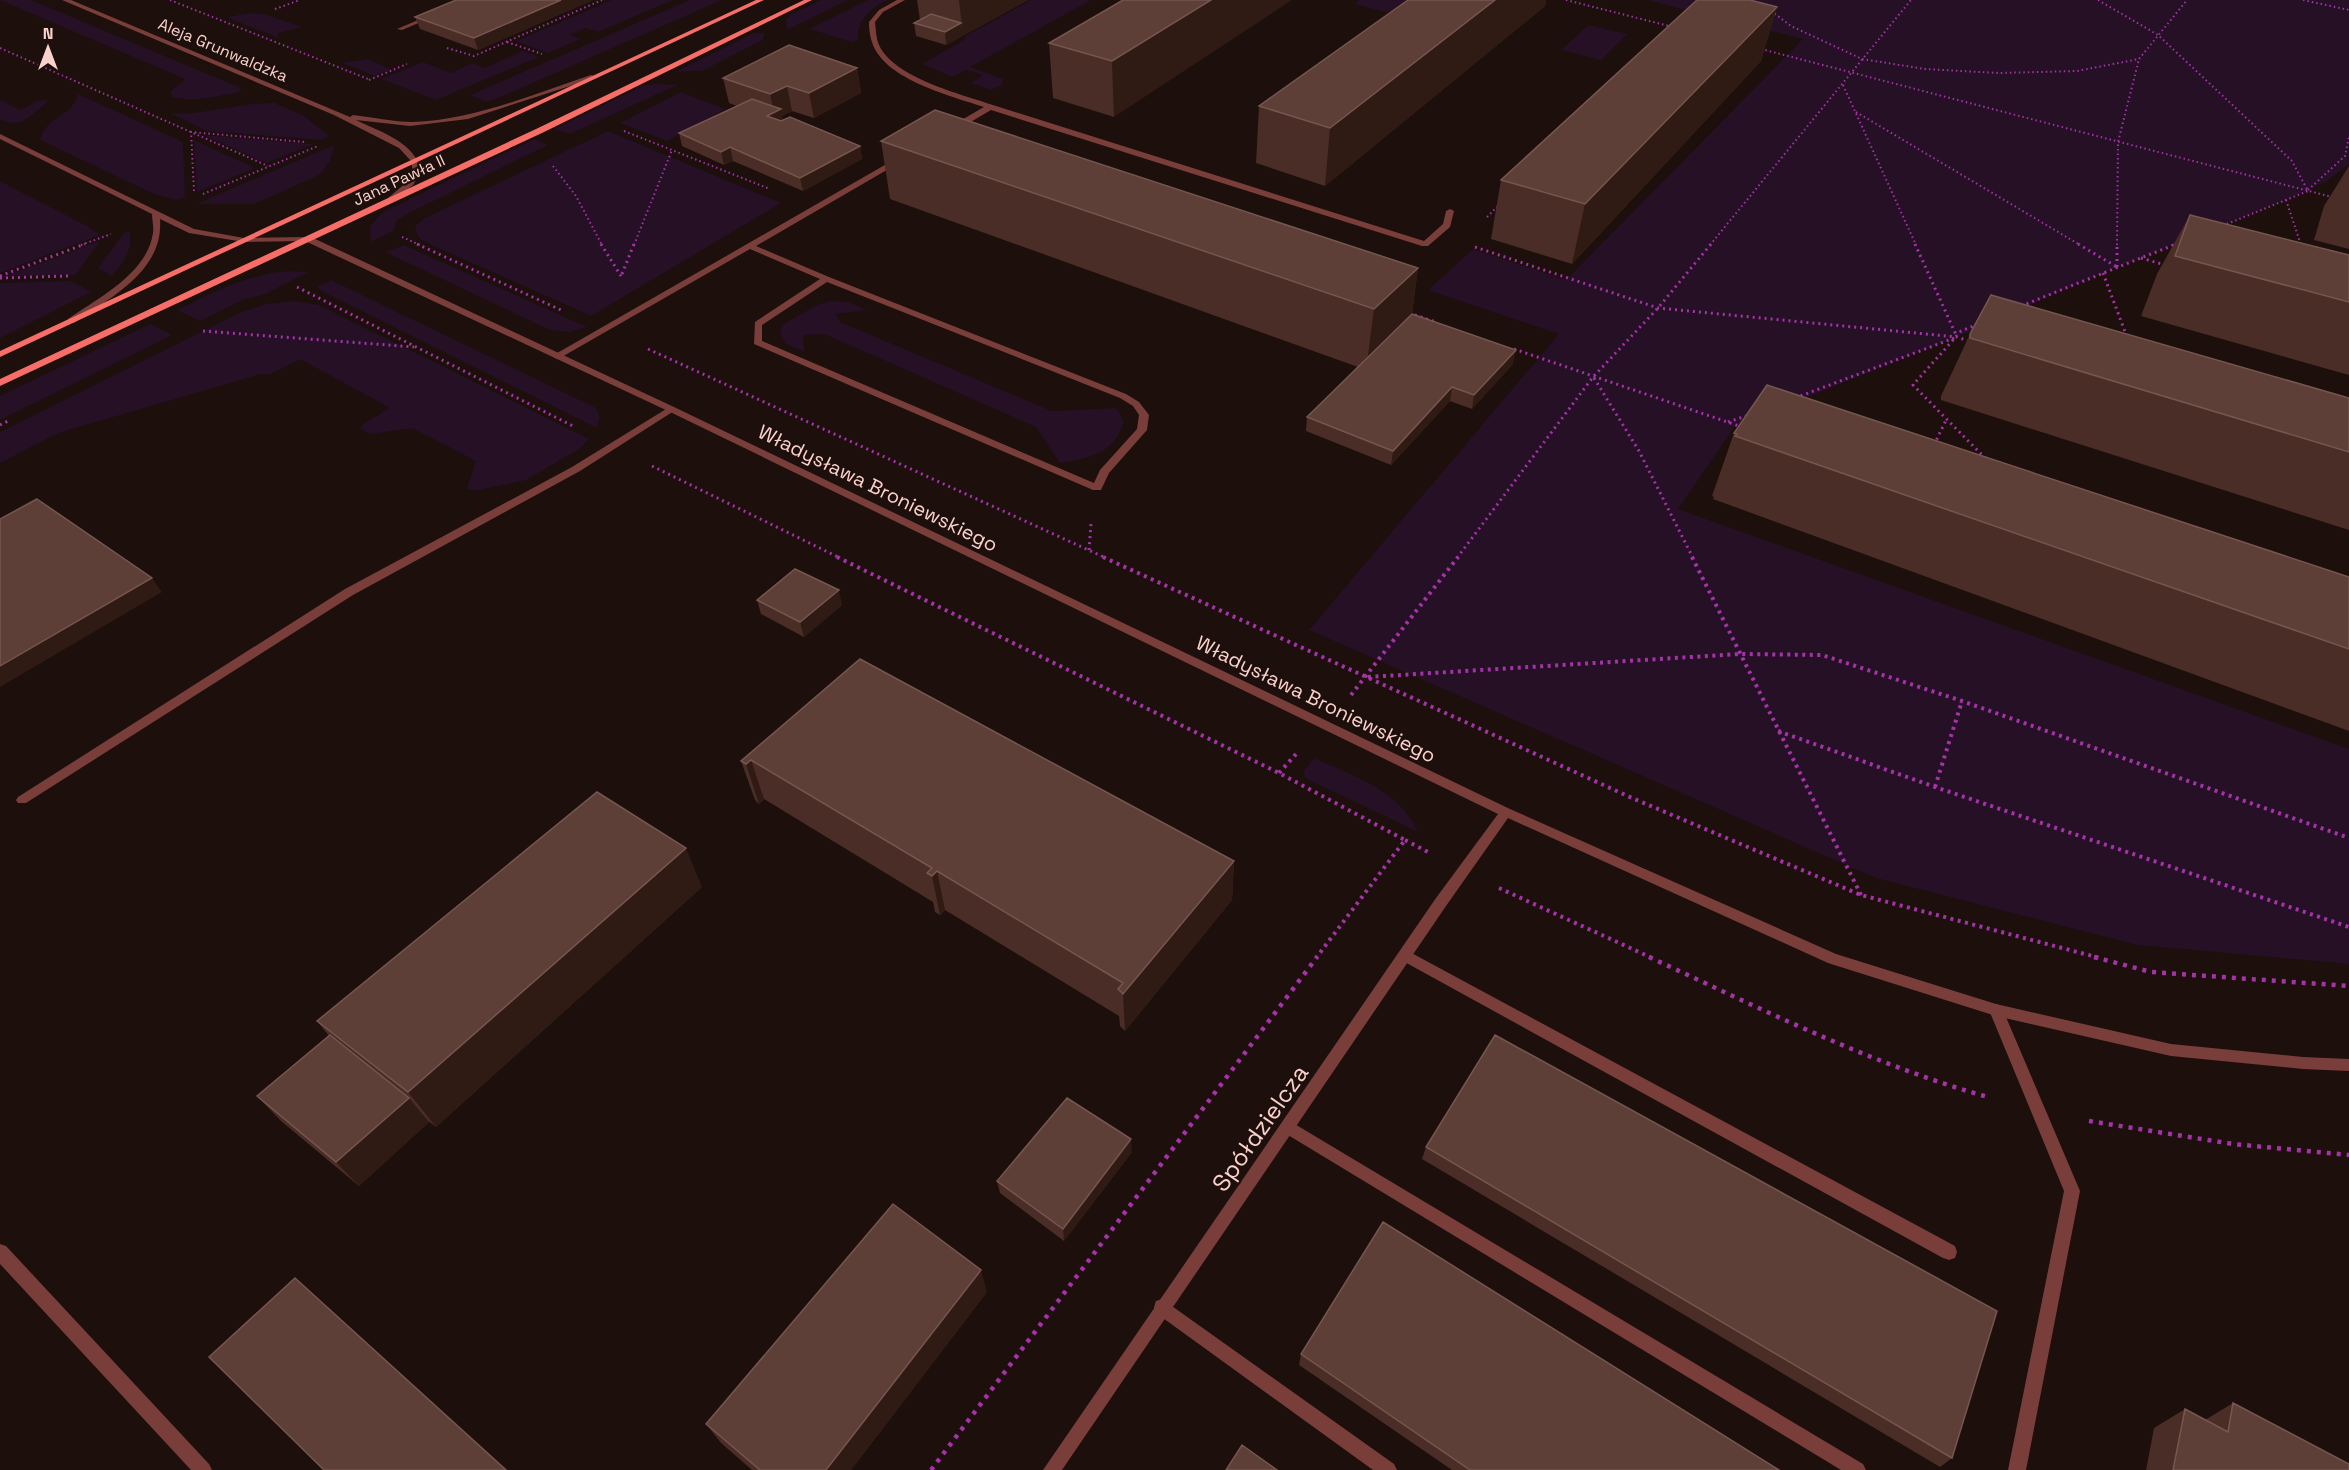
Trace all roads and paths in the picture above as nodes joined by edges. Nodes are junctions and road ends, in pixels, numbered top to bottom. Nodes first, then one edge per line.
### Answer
1 (65, 0) edge
2 (170, 0) edge
3 (300, 0) edge
4 (602, 0) edge
5 (761, 0) edge
6 (809, 0) edge
7 (903, 0) edge
8 (1566, 0) edge
9 (1911, 0) edge
10 (2098, 0) edge
11 (2187, 0) edge
12 (2303, 0) edge
13 (1765, 6) edge
14 (275, 9) dead end
15 (2349, 10) edge
16 (441, 13) edge
17 (400, 29) dead end
18 (1682, 29) edge
19 (2158, 35) junction
20 (506, 42) junction
21 (1750, 47) edge
22 (0, 48) edge
23 (474, 56) dead end
24 (548, 56) dead end
25 (1862, 59) junction
26 (2139, 59) junction
27 (1852, 73) junction
28 (594, 77) junction
29 (379, 84) dead end
30 (1843, 85) junction
31 (990, 107) junction
32 (1856, 112) junction
33 (337, 113) junction
34 (618, 128) dead end
35 (950, 130) edge
36 (191, 132) junction
37 (0, 136) edge
38 (2349, 137) edge
39 (2118, 142) junction
40 (672, 150) junction
41 (910, 154) edge
42 (415, 160) junction
43 (547, 161) dead end
44 (269, 167) junction
45 (2308, 191) junction
46 (777, 192) dead end
47 (2339, 198) dead end
48 (391, 200) junction
49 (2286, 200) junction
50 (1503, 201) dead end
51 (1450, 211) dead end
52 (156, 214) junction
53 (1486, 217) dead end
54 (406, 227) dead end
55 (2213, 229) edge
56 (113, 233) dead end
57 (308, 238) junction
58 (244, 240) junction
59 (2182, 242) edge
60 (749, 246) junction
61 (2305, 254) edge
62 (2140, 258) junction
63 (2117, 268) junction
64 (2174, 268) dead end
65 (2103, 273) junction
66 (622, 275) junction
67 (74, 276) dead end
68 (0, 277) edge
69 (826, 279) junction
70 (617, 286) dead end
71 (297, 287) dead end
72 (1658, 308) junction
73 (2016, 309) edge
74 (1402, 310) edge
75 (71, 321) junction
76 (1983, 322) edge
77 (1447, 326) edge
78 (606, 329) junction
79 (203, 331) dead end
80 (1957, 337) junction
81 (2128, 339) edge
82 (1980, 344) edge
83 (1503, 346) edge
84 (418, 348) junction
85 (0, 354) edge
86 (557, 356) junction
87 (1593, 377) junction
88 (0, 383) edge
89 (1794, 398) edge
90 (671, 409) junction
91 (1750, 414) edge
92 (1947, 418) junction
93 (1728, 422) junction
94 (1750, 430) edge
95 (612, 446) junction
96 (1933, 447) edge
97 (1987, 460) edge
98 (1740, 654) junction
99 (1367, 677) junction
100 (1962, 701) junction
101 (1778, 731) junction
102 (1935, 787) junction
103 (22, 800) dead end
104 (1506, 812) junction
105 (2349, 838) edge
106 (1405, 840) junction
107 (1464, 871) junction
108 (1861, 895) junction
109 (2349, 927) edge
110 (1406, 956) junction
111 (2349, 986) edge
112 (1996, 1010) junction
113 (2349, 1065) edge
114 (2038, 1110) junction
115 (1288, 1127) junction
116 (2349, 1155) edge
117 (1949, 1251) dead end
118 (0, 1252) edge
119 (1162, 1307) junction
120 (203, 1470) edge
121 (931, 1470) edge
122 (1052, 1470) edge
123 (1388, 1470) edge
124 (1857, 1470) edge
125 (2017, 1470) edge

1 - 33 street, Aleja Grunwaldzka
2 - 29 path
3 - 14 path
4 - 20 path
5 - 28 main road, Jana Pawła II
6 - 48 main road, Jana Pawła II
7 - 31 street
8 - 18 path
9 - 25 path
10 - 19 path
11 - 19 path
12 - 15 path
13 - 25 path
16 - 17 street
19 - 26 path
19 - 45 path
20 - 23 path
20 - 24 path
21 - 27 path
22 - 36 path
25 - 26 path
25 - 27 path
26 - 39 path
27 - 30 path
27 - 39 path
28 - 33 street, Aleja Grunwaldzka
28 - 42 main road, Jana Pawła II
30 - 32 path
30 - 72 path
31 - 35 street
31 - 51 street
32 - 63 path
32 - 80 path
33 - 42 street, Aleja Grunwaldzka
34 - 40 path
36 - 44 path
36 - 44 path
36 - 44 path
37 - 52 street
38 - 45 path
39 - 45 path
39 - 63 path
40 - 46 path
40 - 66 path
41 - 60 street
42 - 48 street
42 - 58 main road, Jana Pawła II
43 - 66 path
45 - 47 path
45 - 49 path
48 - 57 main road, Jana Pawła II
49 - 55 path
49 - 61 path
50 - 53 path
52 - 58 street
52 - 75 street
54 - 78 path
56 - 68 path
57 - 58 street
57 - 86 street, Władysława Broniewskiego
57 - 88 main road, Jana Pawła II
58 - 75 main road, Jana Pawła II
59 - 62 path
60 - 69 street
60 - 78 street
62 - 63 path
62 - 64 path
63 - 65 path
65 - 73 path
65 - 81 path
66 - 70 path
67 - 68 path
69 - 69 street
71 - 84 path
72 - 80 path
72 - 87 path
74 - 77 path
75 - 85 main road, Jana Pawła II
76 - 80 path
78 - 86 street
78 - 99 path
79 - 84 path
80 - 82 path
80 - 89 path
80 - 92 path
83 - 87 path
84 - 95 path
86 - 90 street, Władysława Broniewskiego
87 - 93 path
87 - 98 path
87 - 99 path
90 - 95 street
90 - 104 street, Władysława Broniewskiego
91 - 93 path
92 - 96 path
92 - 97 path
93 - 94 path
95 - 103 street
95 - 106 path
98 - 99 path
98 - 100 path
98 - 101 path
99 - 108 path
100 - 102 path
100 - 105 path
101 - 102 path
101 - 108 path
102 - 109 path
104 - 107 street, Spółdzielcza
104 - 112 street, Władysława Broniewskiego
106 - 107 path
106 - 121 path
107 - 110 street, Spółdzielcza
107 - 114 path
108 - 111 path
110 - 115 street, Spółdzielcza
110 - 117 street
112 - 113 street, Władysława Broniewskiego
112 - 114 street
114 - 116 path
114 - 125 street
115 - 119 street, Spółdzielcza
115 - 124 street
118 - 120 street
119 - 122 street, Spółdzielcza
119 - 123 street

